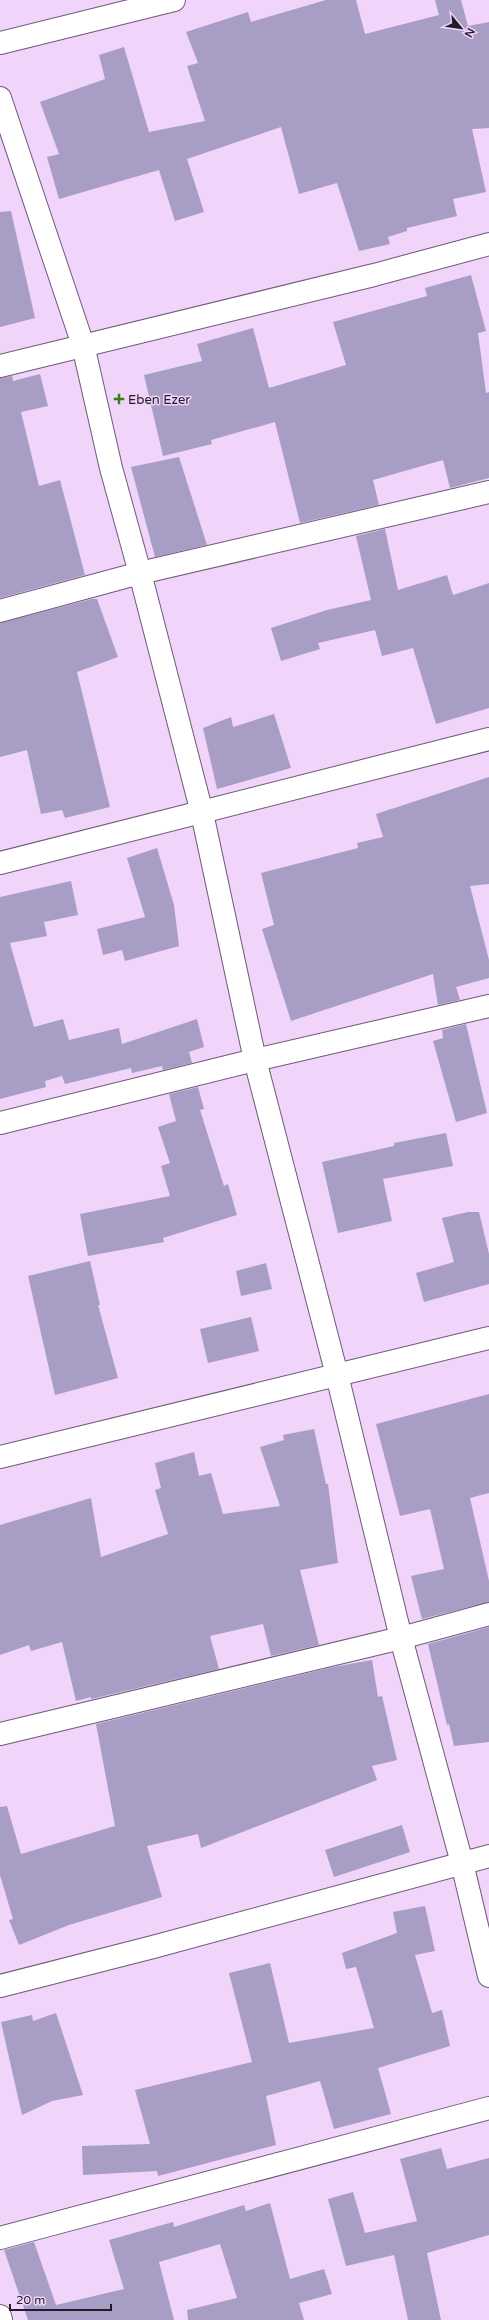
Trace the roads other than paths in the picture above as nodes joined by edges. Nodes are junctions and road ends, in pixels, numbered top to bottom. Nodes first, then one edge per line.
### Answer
1 (174, 0) edge
2 (0, 44) edge
3 (0, 98) edge
4 (489, 244) edge
5 (83, 345) junction
6 (0, 366) edge
7 (489, 492) edge
8 (140, 573) junction
9 (0, 611) edge
10 (489, 739) edge
11 (202, 813) junction
12 (0, 863) edge
13 (489, 1006) edge
14 (255, 1060) junction
15 (0, 1123) edge
16 (489, 1338) edge
17 (337, 1375) junction
18 (0, 1457) edge
19 (489, 1614) edge
20 (401, 1638) junction
21 (0, 1734) edge
22 (489, 1856) edge
23 (462, 1863) junction
24 (489, 1976) edge
25 (0, 1986) edge
26 (489, 2108) edge
27 (0, 2238) edge
28 (0, 2316) edge
29 (1, 2320) edge

1 - 2 street
3 - 5 street
4 - 5 street
5 - 6 street
5 - 8 street
7 - 8 street
8 - 9 street
8 - 11 street
10 - 11 street
11 - 12 street
11 - 14 street
13 - 14 street
14 - 15 street
14 - 17 street
16 - 17 street
17 - 18 street
17 - 20 street
19 - 20 street
20 - 21 street
20 - 23 street
22 - 23 street
23 - 24 street
23 - 25 street
26 - 27 street
28 - 29 street

